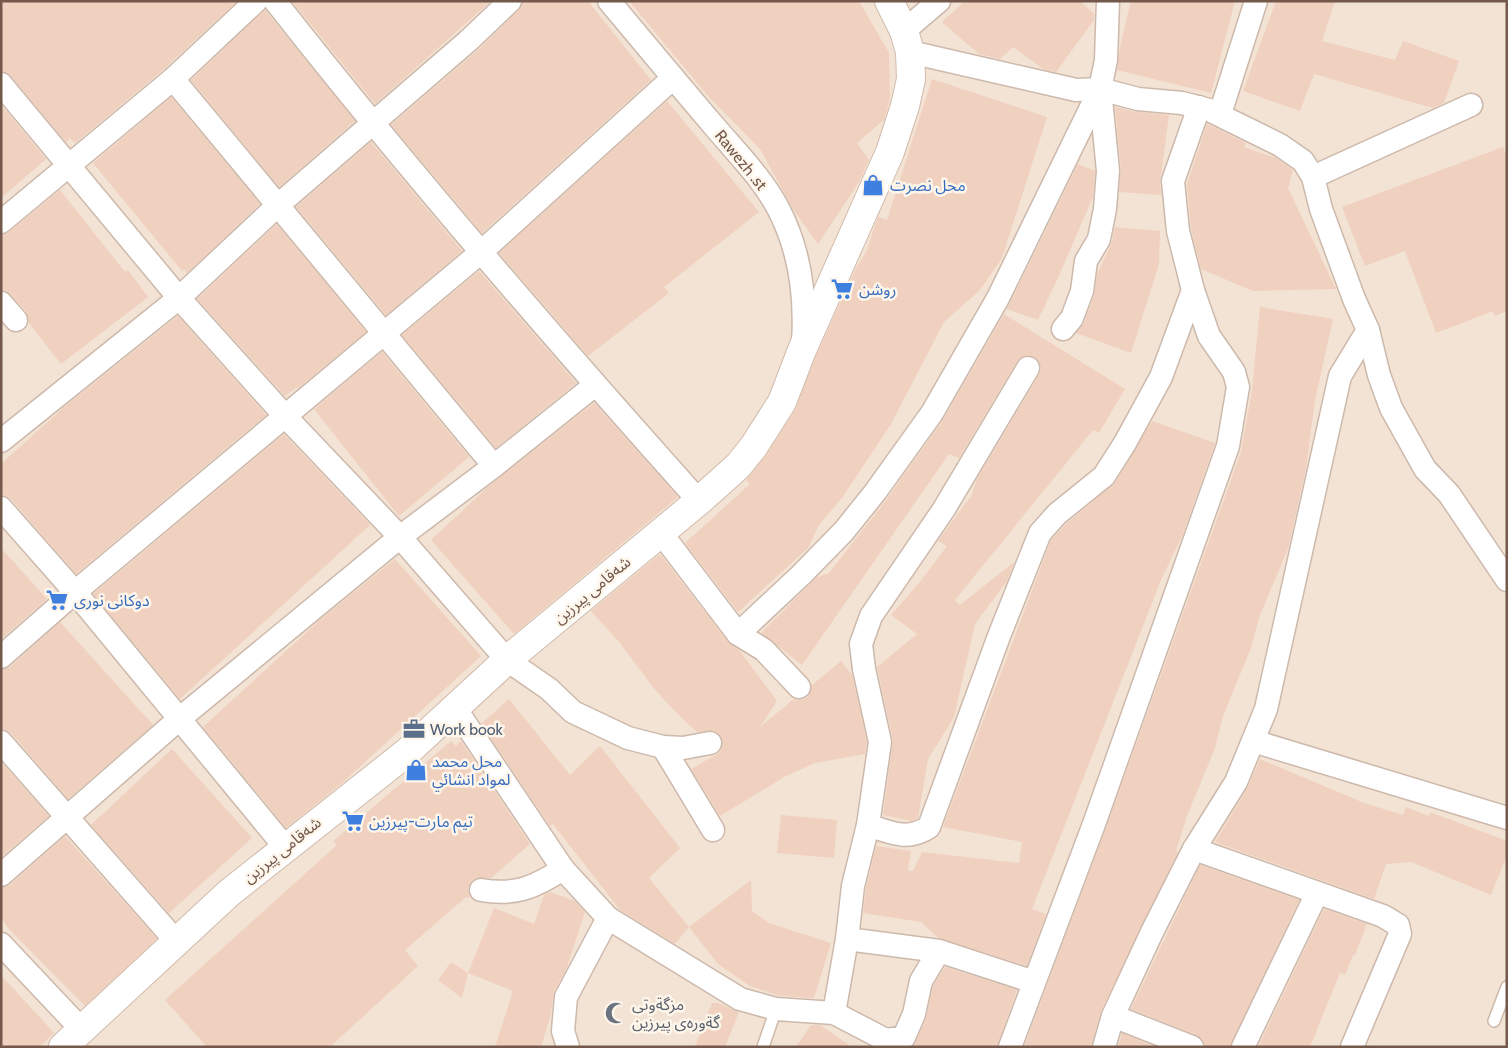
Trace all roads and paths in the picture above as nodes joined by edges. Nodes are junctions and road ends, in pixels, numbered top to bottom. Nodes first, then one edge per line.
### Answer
1 (256, 1) edge
2 (275, 1) edge
3 (510, 1) edge
4 (609, 1) edge
5 (889, 1) edge
6 (939, 1) edge
7 (1108, 1) edge
8 (1256, 1) edge
9 (907, 41) junction
10 (673, 78) junction
11 (173, 79) junction
12 (1, 84) edge
13 (1100, 89) junction
14 (1471, 105) dead end
15 (1210, 111) junction
16 (372, 125) junction
17 (67, 165) junction
18 (1313, 177) junction
19 (277, 206) junction
20 (1, 222) edge
21 (480, 253) junction
22 (1193, 290) junction
23 (179, 298) junction
24 (1, 304) edge
25 (16, 320) dead end
26 (1064, 329) dead end
27 (1368, 330) junction
28 (383, 334) junction
29 (802, 350) junction
30 (1028, 368) dead end
31 (595, 385) junction
32 (285, 416) junction
33 (1, 441) edge
34 (494, 466) junction
35 (699, 501) junction
36 (1, 508) edge
37 (661, 533) junction
38 (400, 537) junction
39 (1507, 580) edge
40 (75, 592) junction
41 (738, 634) junction
42 (1, 657) edge
43 (507, 660) junction
44 (799, 687) dead end
45 (455, 708) junction
46 (178, 720) junction
47 (1, 742) edge
48 (1253, 742) junction
49 (710, 743) dead end
50 (663, 747) junction
51 (67, 818) junction
52 (1507, 818) edge
53 (868, 825) junction
54 (713, 830) dead end
55 (284, 847) junction
56 (1194, 849) junction
57 (563, 869) junction
58 (1, 875) edge
59 (481, 890) dead end
60 (1317, 893) junction
61 (608, 918) junction
62 (847, 939) junction
63 (176, 941) junction
64 (1, 944) edge
65 (938, 950) junction
66 (1034, 982) junction
67 (1507, 987) edge
68 (776, 1009) junction
69 (834, 1013) junction
70 (1113, 1016) junction
71 (1494, 1021) dead end
72 (73, 1038) edge
73 (568, 1047) edge
74 (763, 1047) edge
75 (1010, 1047) edge
76 (1104, 1047) edge
77 (1192, 1047) edge
78 (1243, 1047) edge
79 (1352, 1047) edge

1 - 11 street
2 - 16 street
3 - 16 street
4 - 10 street, Rawezh .st
5 - 9 street, شەقامی پیرزین
6 - 9 street
7 - 13 street
8 - 15 street
9 - 13 street
9 - 29 street, شەقامی پیرزین
10 - 21 street
10 - 29 street, Rawezh .st
11 - 17 street
11 - 19 street
12 - 17 street
13 - 15 street
13 - 26 street
13 - 41 street
14 - 18 street
15 - 18 street
15 - 22 street
16 - 19 street
16 - 21 street
17 - 20 street
17 - 23 street
18 - 27 street
19 - 23 street
19 - 28 street
21 - 28 street
21 - 31 street
22 - 53 street
22 - 66 street
23 - 32 street
23 - 33 street
24 - 25 street
27 - 39 street
27 - 48 street
28 - 32 street
28 - 34 street
29 - 35 street, شەقامی پیرزین
30 - 53 street
31 - 34 street
31 - 35 street
32 - 38 street
32 - 40 street
34 - 38 street
35 - 37 street, شەقامی پیرزین
36 - 40 street
37 - 41 street
37 - 43 street, شەقامی پیرزین
38 - 43 street
38 - 46 street
40 - 42 street
40 - 46 street
41 - 44 street
43 - 45 street, شەقامی پیرزین
43 - 50 street
45 - 55 street, شەقامی پیرزین
45 - 57 street
46 - 51 street
46 - 55 street
47 - 51 street
48 - 52 street
48 - 56 street
49 - 50 street
50 - 54 street
51 - 58 street
51 - 63 street
53 - 62 street
55 - 63 street, شەقامی پیرزین
56 - 60 street
56 - 70 street
57 - 59 street
57 - 61 street
60 - 78 street
60 - 79 street
61 - 68 street
61 - 73 street
62 - 65 street
62 - 69 street
63 - 72 street, شەقامی پیرزین
64 - 72 street
65 - 66 street
65 - 69 street
66 - 75 street
67 - 71 lane
68 - 69 street
68 - 74 lane
70 - 76 street
70 - 77 street

